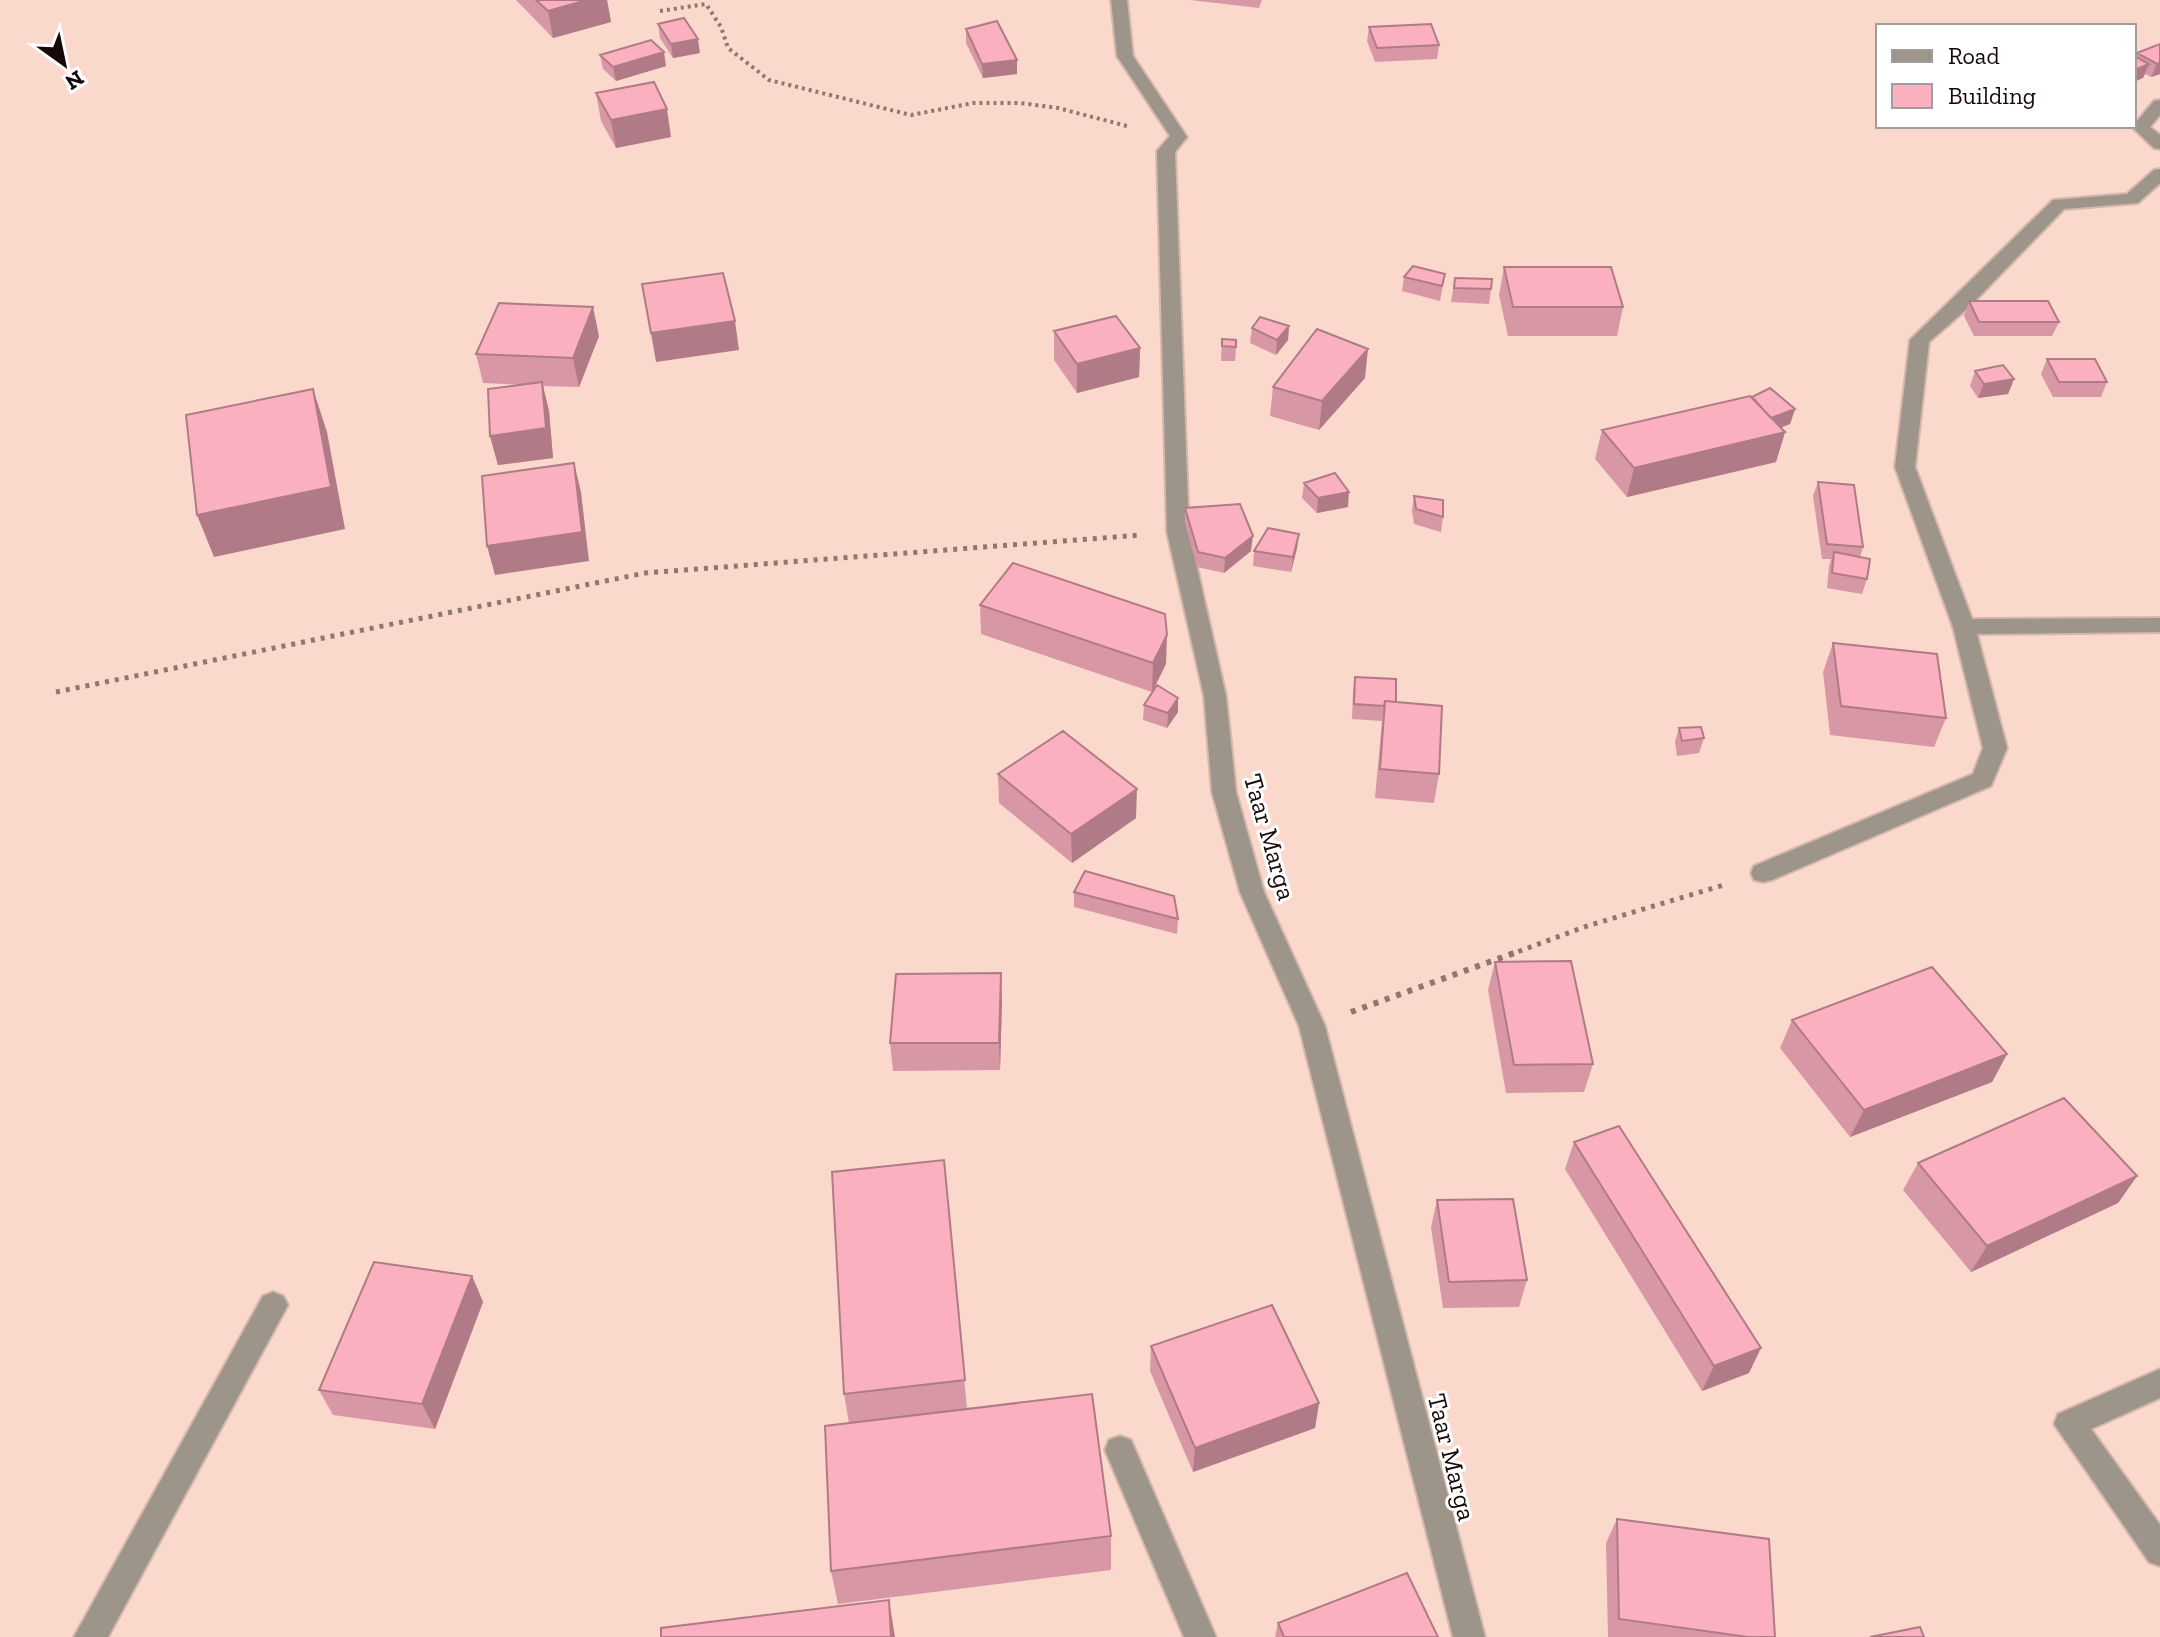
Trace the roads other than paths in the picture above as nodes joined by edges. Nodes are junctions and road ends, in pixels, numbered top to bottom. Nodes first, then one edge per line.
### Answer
1 (1119, 0) edge
2 (2160, 105) edge
3 (2160, 144) edge
4 (2160, 174) edge
5 (2160, 625) edge
6 (1964, 627) junction
7 (1763, 873) road end
8 (273, 1305) dead end
9 (2160, 1383) edge
10 (1120, 1450) dead end
11 (2160, 1551) edge
12 (90, 1637) edge
13 (1200, 1637) edge
14 (1469, 1637) edge

1 - 14 street, Taar Marga
2 - 3 street
4 - 6 street
5 - 6 street
6 - 7 street
8 - 12 street
9 - 11 street
10 - 13 street

